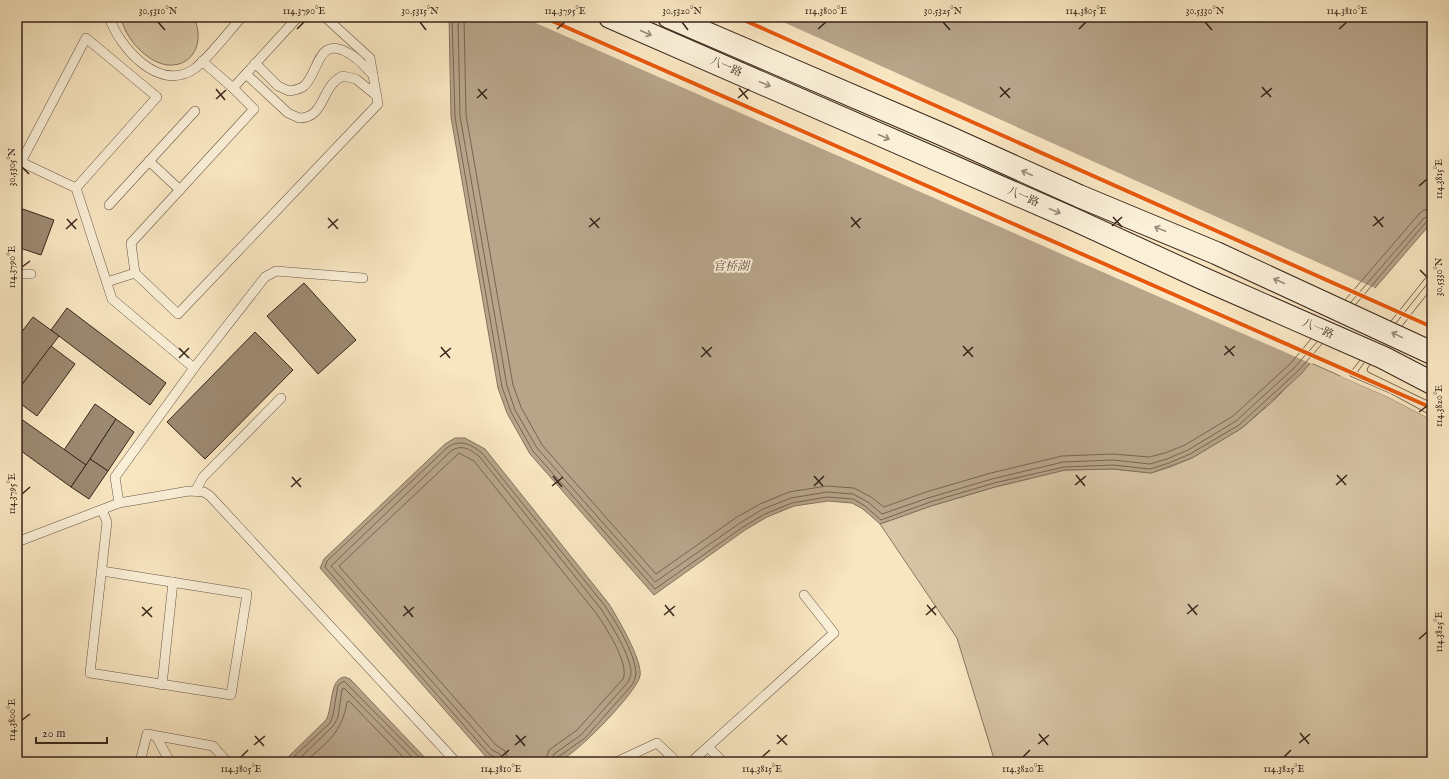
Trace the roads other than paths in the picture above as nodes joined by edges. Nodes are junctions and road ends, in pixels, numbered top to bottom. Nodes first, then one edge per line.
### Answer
1 (109, 17) edge
2 (242, 17) edge
3 (298, 17) edge
4 (325, 17) edge
5 (610, 17) edge
6 (669, 17) edge
7 (202, 61) junction
8 (255, 63) junction
9 (246, 74) junction
10 (373, 75) junction
11 (232, 88) junction
12 (377, 96) junction
13 (195, 111) dead end
14 (149, 162) junction
15 (76, 188) junction
16 (180, 190) junction
17 (110, 205) dead end
18 (17, 274) edge
19 (31, 274) dead end
20 (135, 274) junction
21 (363, 278) dead end
22 (107, 282) junction
23 (1432, 353) edge
24 (194, 368) junction
25 (1432, 383) edge
26 (281, 398) dead end
27 (196, 490) junction
28 (119, 503) junction
29 (102, 510) junction
30 (17, 542) edge
31 (102, 571) junction
32 (173, 582) junction
33 (804, 595) dead end
34 (162, 685) junction
35 (156, 736) junction
36 (708, 747) junction
37 (140, 762) edge
38 (170, 762) edge
39 (227, 762) edge
40 (456, 762) edge
41 (616, 762) edge
42 (676, 762) edge
43 (692, 762) edge
44 (723, 762) edge

1 - 7 lane
2 - 7 lane
3 - 8 lane
4 - 10 lane
5 -> 25 main road, 八一路
23 -> 6 main road, 八一路
7 - 11 lane
8 - 9 lane
8 - 10 lane
9 - 11 lane
9 - 12 lane
10 - 12 lane
11 - 16 lane
12 - 20 lane
13 - 14 lane
14 - 16 lane
14 - 17 lane
15 - 15 lane
15 - 22 lane
16 - 20 lane
18 - 19 lane
20 - 22 lane
21 - 24 lane
22 - 24 lane
24 - 28 lane
26 - 27 lane
27 - 28 lane
27 - 40 lane
28 - 29 lane
29 - 30 lane
29 - 31 lane
31 - 32 lane
31 - 34 lane
32 - 34 lane
32 - 34 lane
33 - 36 lane
35 - 37 lane
35 - 38 lane
35 - 39 lane
36 - 43 lane
36 - 44 lane
41 - 42 lane

